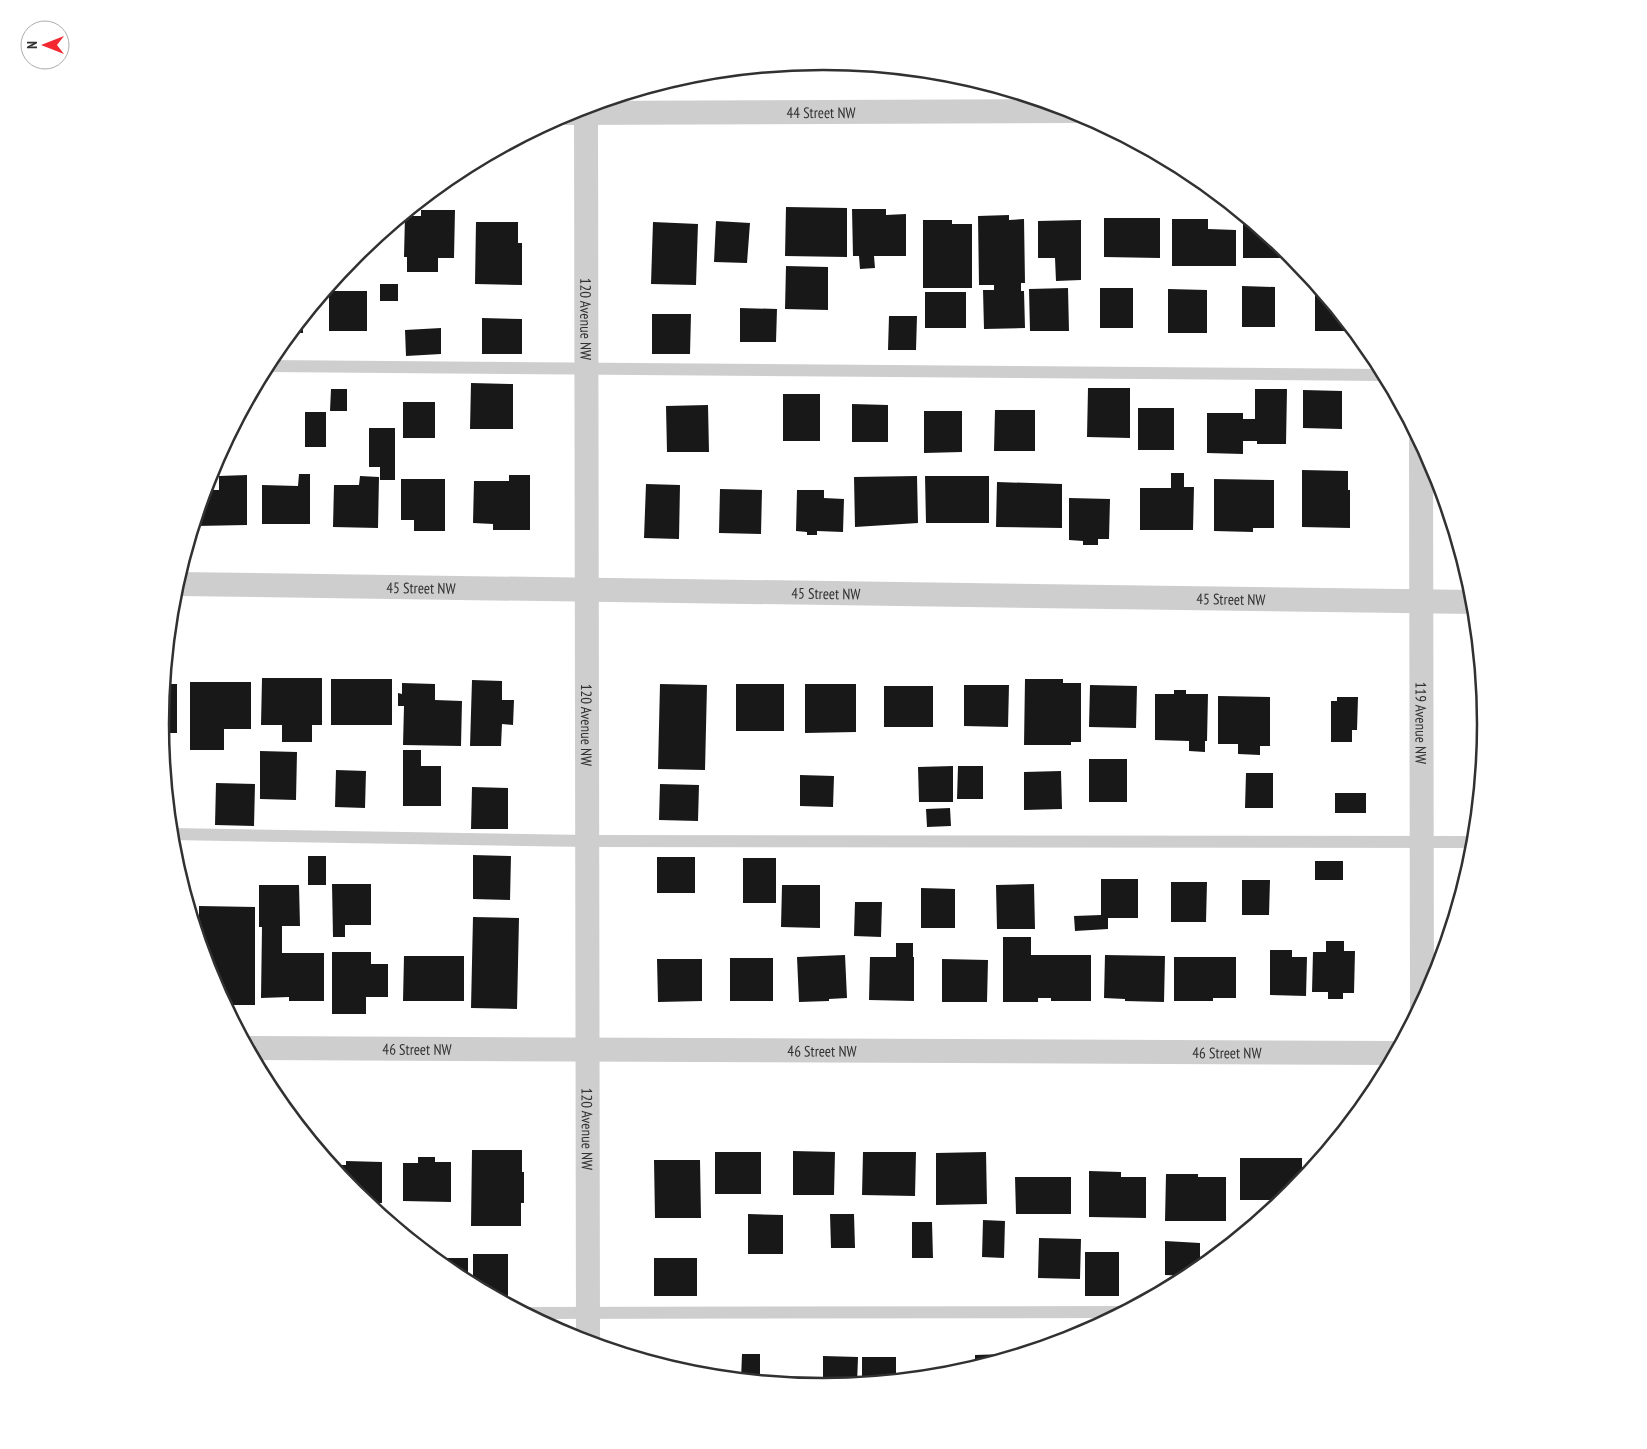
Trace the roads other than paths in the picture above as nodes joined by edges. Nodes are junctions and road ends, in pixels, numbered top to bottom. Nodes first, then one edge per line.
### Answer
1 (597, 111) edge
2 (1050, 111) edge
3 (580, 117) edge
4 (276, 366) edge
5 (586, 368) junction
6 (1377, 375) edge
7 (1421, 458) edge
8 (185, 584) edge
9 (586, 589) junction
10 (1421, 602) junction
11 (1466, 602) edge
12 (179, 834) edge
13 (587, 841) junction
14 (1421, 842) junction
15 (1467, 842) edge
16 (1422, 989) edge
17 (255, 1048) edge
18 (588, 1050) junction
19 (1389, 1053) edge
20 (1113, 1312) edge
21 (536, 1313) edge
22 (588, 1313) junction
23 (588, 1335) edge

1 - 2 street, 44 Street NW
3 - 5 street, 120 Avenue NW
4 - 5 lane
5 - 6 lane
5 - 9 street, 120 Avenue NW
7 - 10 street, 119 Avenue NW
8 - 9 street, 45 Street NW
9 - 10 street, 45 Street NW
9 - 13 street, 120 Avenue NW
10 - 11 street, 45 Street NW
10 - 14 street, 119 Avenue NW
12 - 13 lane
13 - 14 lane
13 - 18 street, 120 Avenue NW
14 - 15 lane
14 - 16 street, 119 Avenue NW
17 - 18 street, 46 Street NW
18 - 19 street, 46 Street NW
18 - 22 street, 120 Avenue NW
20 - 22 lane
21 - 22 lane
22 - 23 street, 120 Avenue NW

